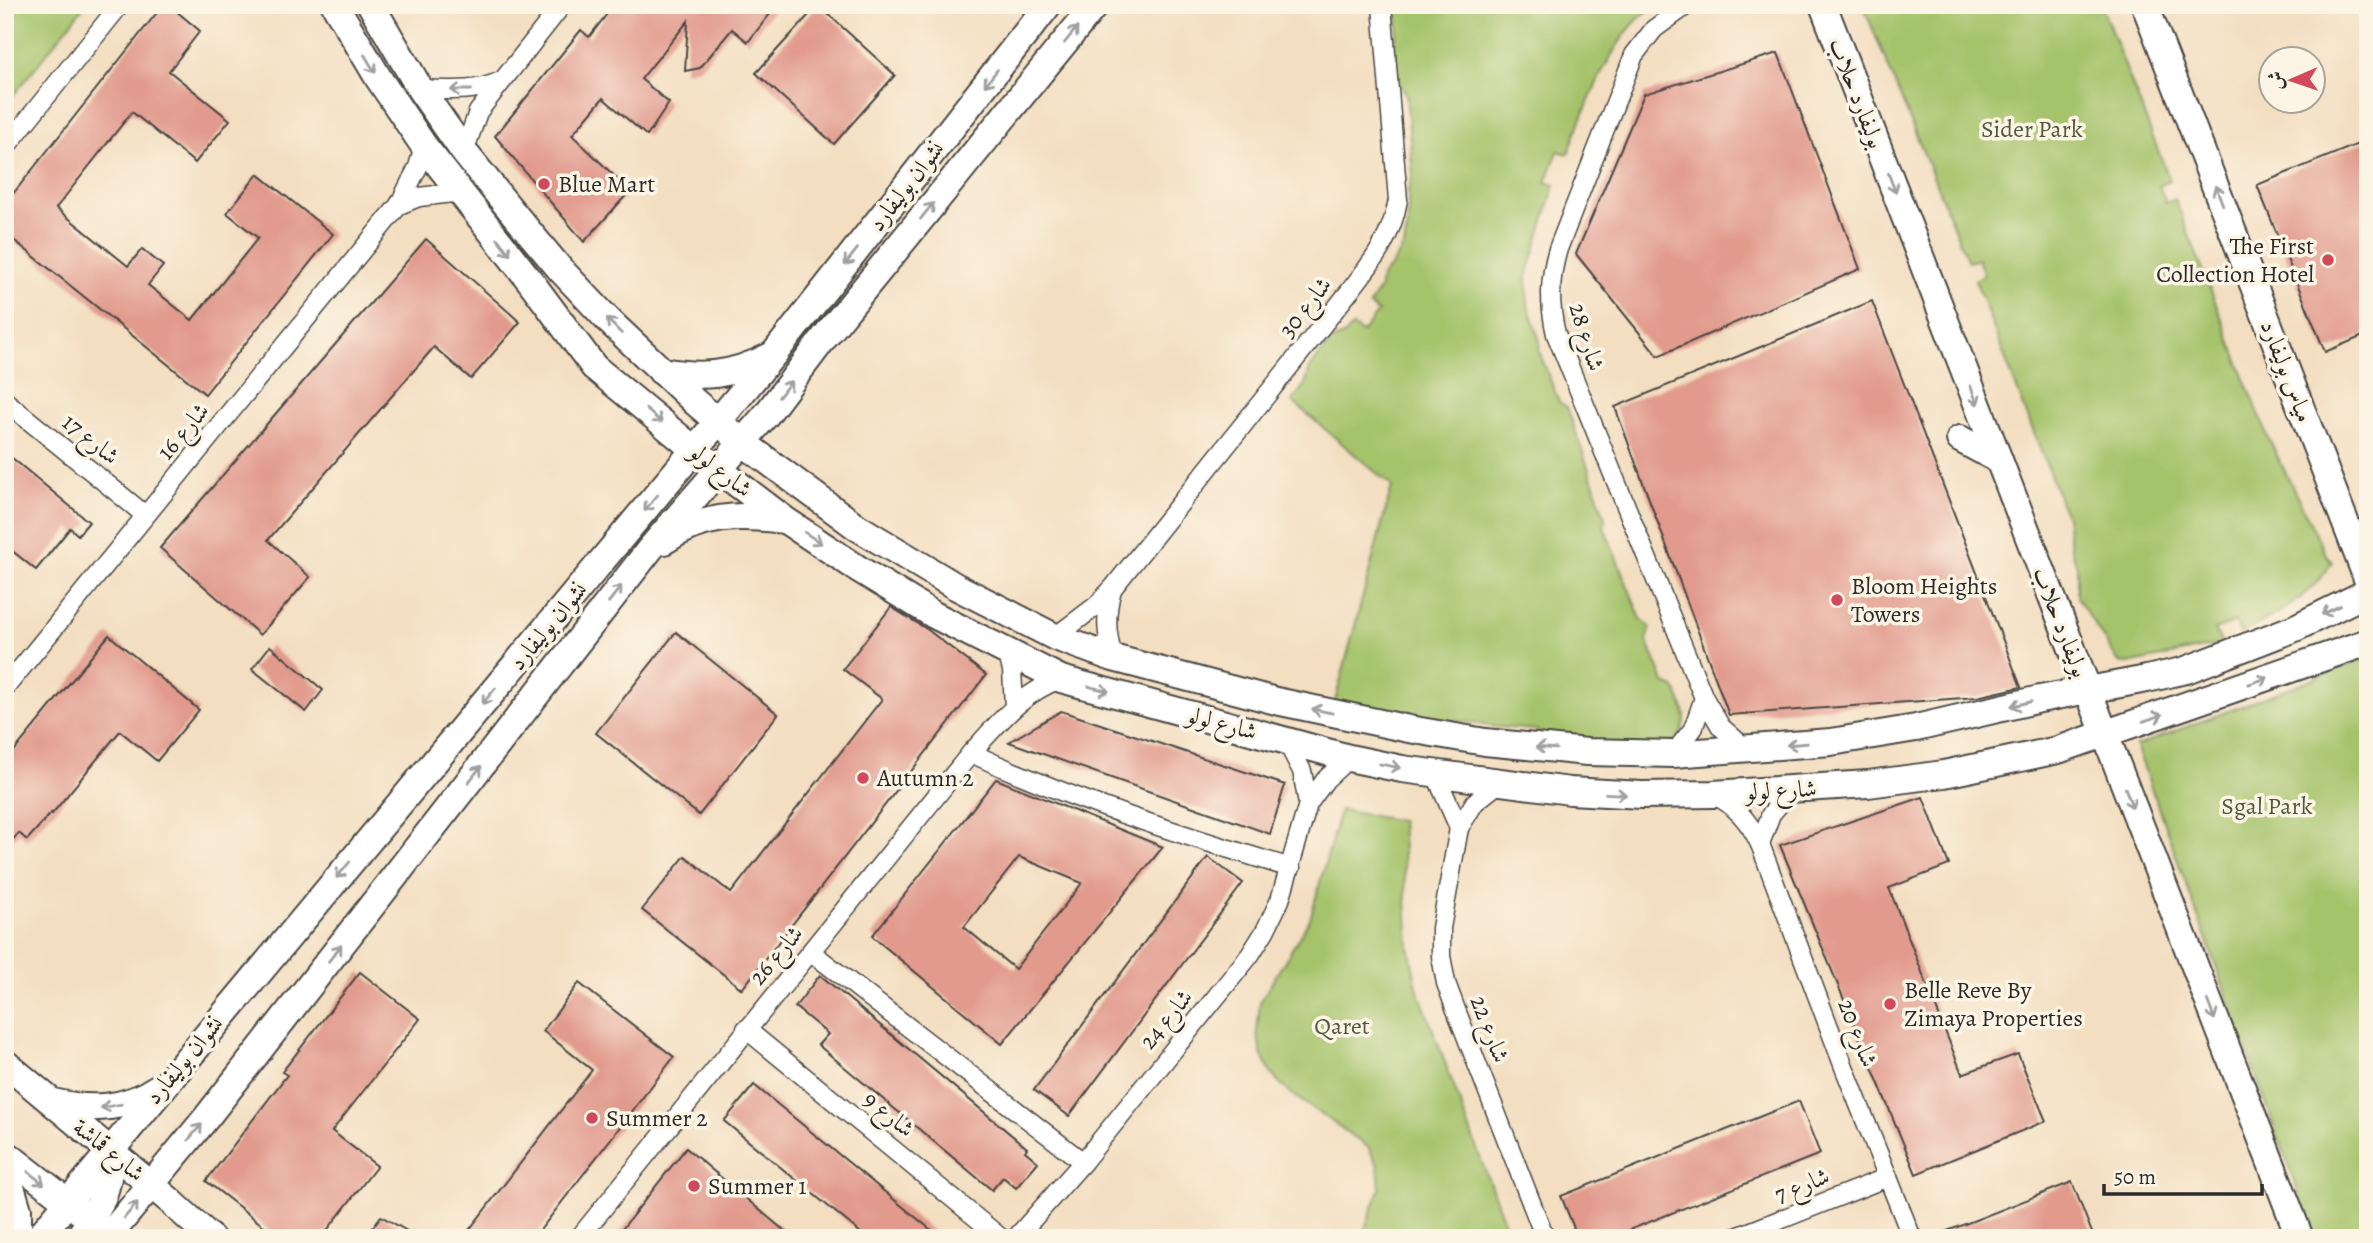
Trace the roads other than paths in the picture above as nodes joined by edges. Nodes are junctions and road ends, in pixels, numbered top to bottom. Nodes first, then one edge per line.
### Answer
1 (120, 5) edge
2 (335, 5) edge
3 (371, 5) edge
4 (562, 5) edge
5 (1048, 5) edge
6 (1095, 5) edge
7 (1382, 5) edge
8 (1687, 5) edge
9 (1823, 5) edge
10 (2145, 5) edge
11 (501, 81) junction
12 (420, 89) junction
13 (424, 146) junction
14 (5, 148) edge
15 (464, 152) junction
16 (461, 192) junction
17 (399, 205) junction
18 (774, 354) junction
19 (661, 371) junction
20 (5, 401) edge
21 (719, 421) junction
22 (1960, 439) dead end
23 (742, 442) junction
24 (694, 450) junction
25 (1999, 460) junction
26 (718, 469) junction
27 (145, 515) junction
28 (785, 520) junction
29 (650, 549) junction
30 (2368, 581) edge
31 (1112, 589) junction
32 (2368, 592) edge
33 (1055, 637) junction
34 (2368, 642) edge
35 (1007, 652) junction
36 (1113, 658) junction
37 (1060, 679) junction
38 (5, 688) edge
39 (2088, 691) junction
40 (1704, 698) junction
41 (1014, 706) junction
42 (2104, 734) junction
43 (1286, 740) junction
44 (1745, 749) junction
45 (971, 753) junction
46 (1673, 754) junction
47 (1349, 758) junction
48 (1435, 774) junction
49 (1499, 783) junction
50 (1792, 789) junction
51 (1713, 794) junction
52 (1308, 804) junction
53 (1459, 828) junction
54 (1760, 844) junction
55 (1290, 868) junction
56 (811, 952) junction
57 (746, 1029) junction
58 (5, 1063) edge
59 (167, 1081) junction
60 (50, 1102) junction
61 (110, 1150) junction
62 (5, 1153) edge
63 (1083, 1162) junction
64 (5, 1167) edge
65 (1888, 1177) junction
66 (151, 1185) junction
67 (68, 1202) junction
68 (100, 1234) edge
69 (18, 1238) edge
70 (38, 1238) edge
71 (211, 1238) edge
72 (579, 1238) edge
73 (1001, 1238) edge
74 (1016, 1238) edge
75 (1545, 1238) edge
76 (1734, 1238) edge
77 (1912, 1238) edge
78 (2300, 1238) edge

1 - 14 street
2 -> 13 street, شارع لولو
3 - 12 street, شارع لولو
4 - 11 street
5 -> 18 street, نشوان بوليفارد
23 -> 6 street, نشوان بوليفارد
7 - 31 street, شارع 30
8 - 40 street, شارع 28
9 -> 25 street, بوليفارد حلاب
30 -> 10 street, مياس بوليفارد
11 -> 12 street
11 - 15 street
12 - 15 street, شارع لولو
13 - 16 street, شارع لولو
13 - 17 street, شارع 16
19 -> 15 street, شارع لولو
16 - 17 street
16 -> 24 street, شارع لولو
17 - 27 street, شارع 16
18 - 19 street
18 - 21 street, نشوان بوليفارد
19 - 21 street, شارع لولو
20 - 27 street, شارع 17
21 - 23 street, شارع لولو
21 - 24 street, نشوان بوليفارد
22 - 25 street
23 - 26 street, نشوان بوليفارد
23 - 33 street, شارع لولو
24 - 26 street, شارع لولو
24 -> 59 street, نشوان بوليفارد
25 - 39 street, بوليفارد حلاب
26 - 28 street, شارع لولو
26 - 29 street, نشوان بوليفارد
27 - 38 street, شارع 16
28 - 29 street
28 -> 35 street, شارع لولو
66 -> 29 street, نشوان بوليفارد
31 - 33 street, شارع 30
31 - 36 street
32 -> 39 street, شارع لولو
33 - 36 street, شارع لولو
42 -> 34 street, شارع لولو
35 - 37 street, شارع لولو
35 - 41 street
46 -> 36 street, شارع لولو
37 - 41 street, شارع 26
37 -> 43 street, شارع لولو
39 - 42 street, بوليفارد حلاب
39 -> 44 street, شارع لولو
40 - 44 street, شارع 28
40 - 46 street
41 - 45 street, شارع 26
42 - 50 street, شارع لولو
42 -> 78 street, بوليفارد حلاب
43 - 47 street, شارع لولو
43 - 52 street, شارع 24
44 - 46 street, شارع لولو
45 - 55 street
45 - 56 street, شارع 26
47 -> 48 street, شارع لولو
47 - 52 street, شارع 24
48 - 49 street, شارع لولو
48 - 53 street
49 -> 51 street, شارع لولو
49 - 53 street, شارع 22
50 - 51 street, شارع لولو
50 - 54 street
51 - 54 street, شارع 20
52 - 55 street, شارع 24
53 - 75 street, شارع 22
54 - 65 street, شارع 20
55 - 63 street, شارع 24
56 - 57 street, شارع 26
56 - 63 street
57 - 72 street, شارع 26
57 - 73 street, شارع 9
58 - 60 street, شارع قماشة
59 -> 60 street
59 - 61 street, نشوان بوليفارد
60 - 61 street, شارع قماشة
61 - 66 street, شارع قماشة
61 - 67 street, نشوان بوليفارد
61 - 68 street
62 -> 67 street
63 - 74 street, شارع 24
64 - 69 street
65 - 76 street, شارع 7
65 - 77 street, شارع 20
68 -> 66 street, نشوان بوليفارد
66 - 71 street, شارع قماشة
67 - 68 street
67 - 70 street, نشوان بوليفارد

